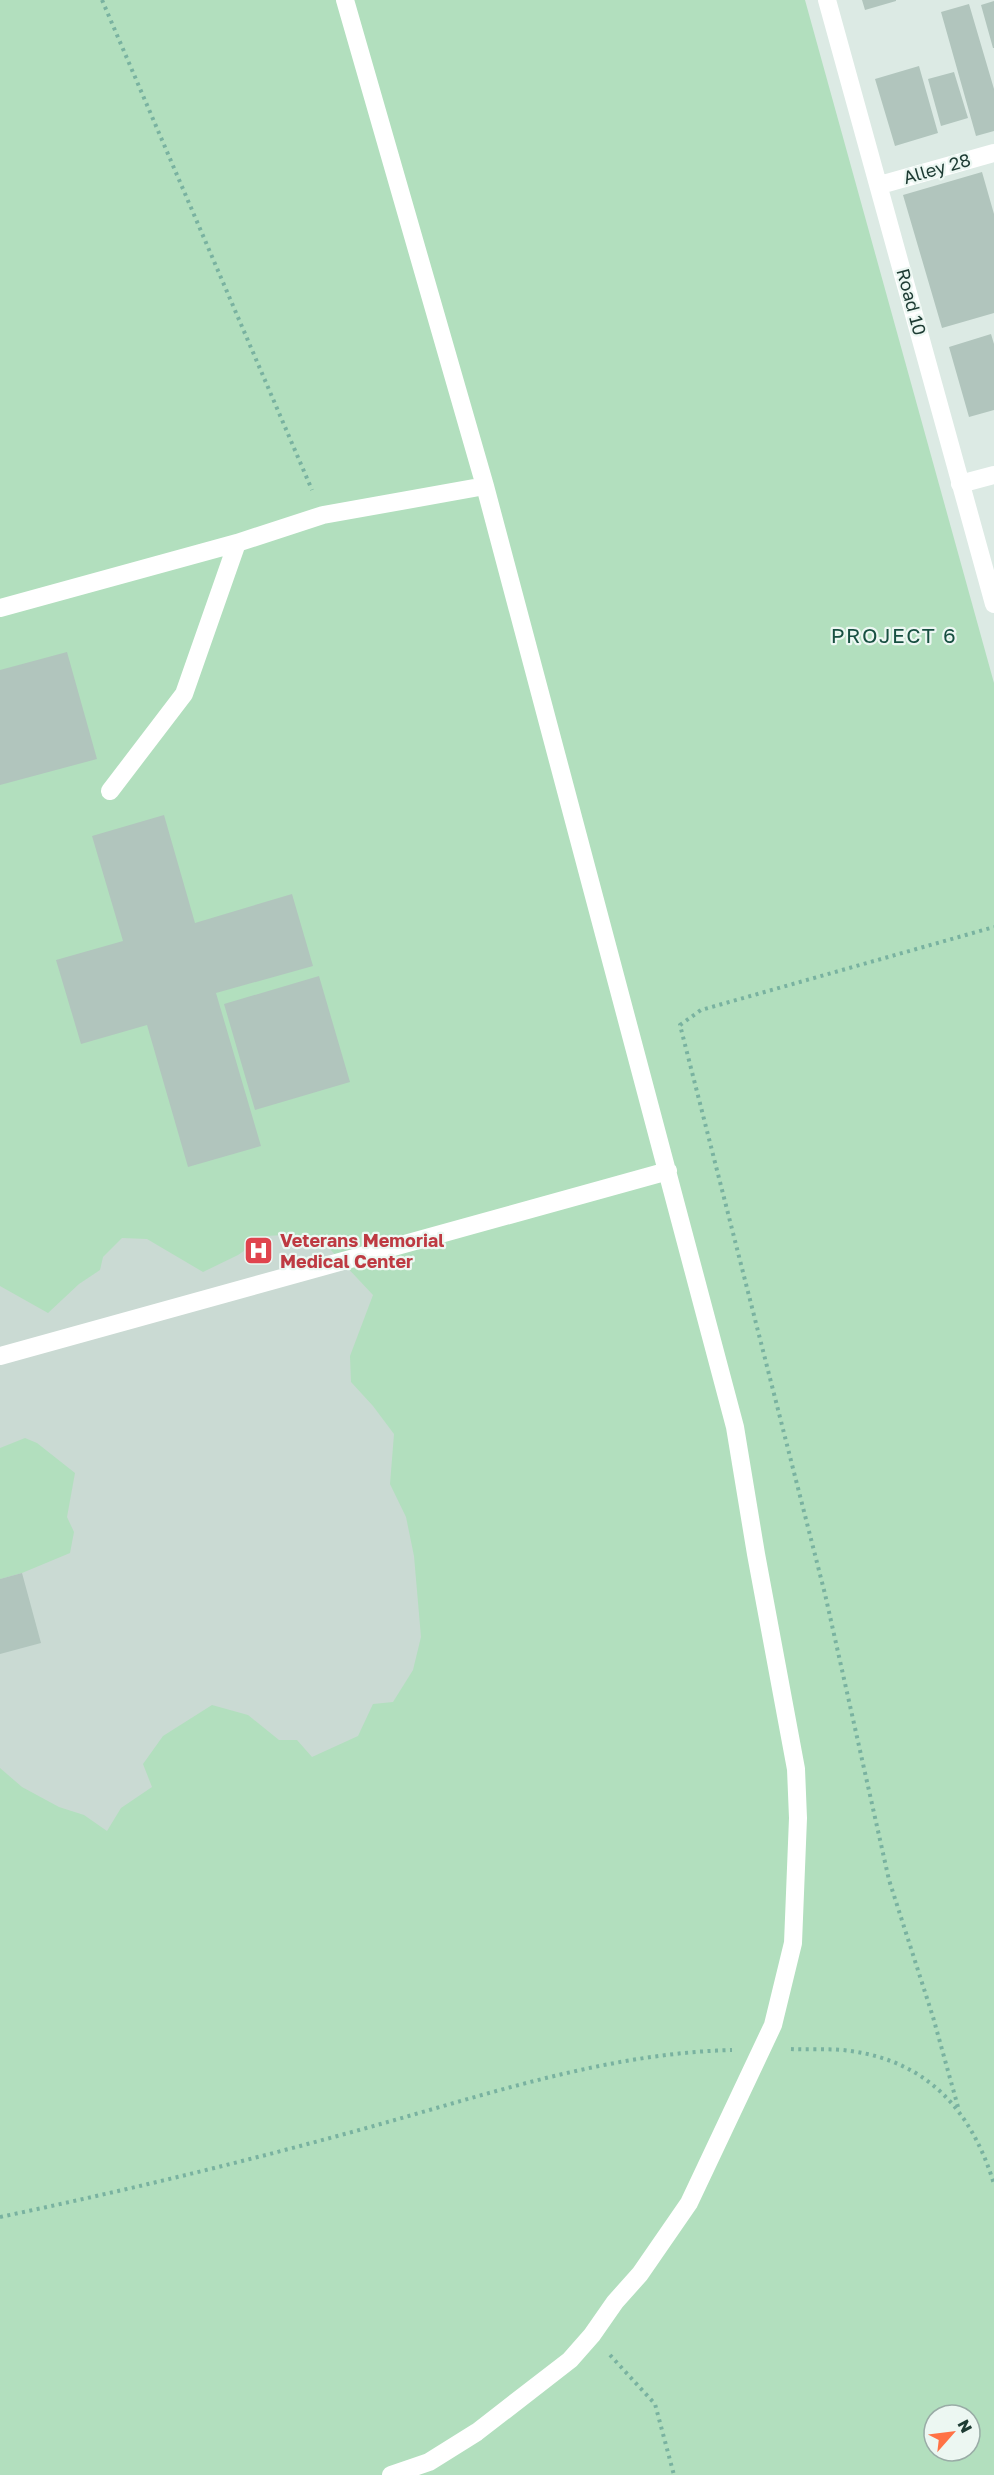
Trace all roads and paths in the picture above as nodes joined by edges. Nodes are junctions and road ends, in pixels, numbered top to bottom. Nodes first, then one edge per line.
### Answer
1 (102, 0) edge
2 (345, 0) edge
3 (827, 0) edge
4 (994, 153) edge
5 (880, 185) junction
6 (994, 475) edge
7 (960, 484) junction
8 (485, 486) junction
9 (323, 515) junction
10 (237, 543) junction
11 (994, 603) edge
12 (0, 608) edge
13 (110, 791) dead end
14 (994, 927) edge
15 (668, 1171) junction
16 (0, 1356) edge
17 (763, 2049) junction
18 (958, 2107) junction
19 (994, 2184) edge
20 (0, 2217) edge
21 (592, 2335) junction
22 (391, 2475) edge
23 (674, 2475) edge

1 - 9 path
2 - 8 street
3 - 5 street, Road 10
4 - 5 street, Alley 28
5 - 7 street, Road 10
6 - 7 street
7 - 11 street, Road 10
8 - 9 street
8 - 15 street
9 - 10 street
10 - 12 street
10 - 13 street
14 - 18 path
15 - 16 street
15 - 17 street
17 - 18 path
17 - 20 path
17 - 21 street
18 - 19 path
21 - 22 street
21 - 23 path

